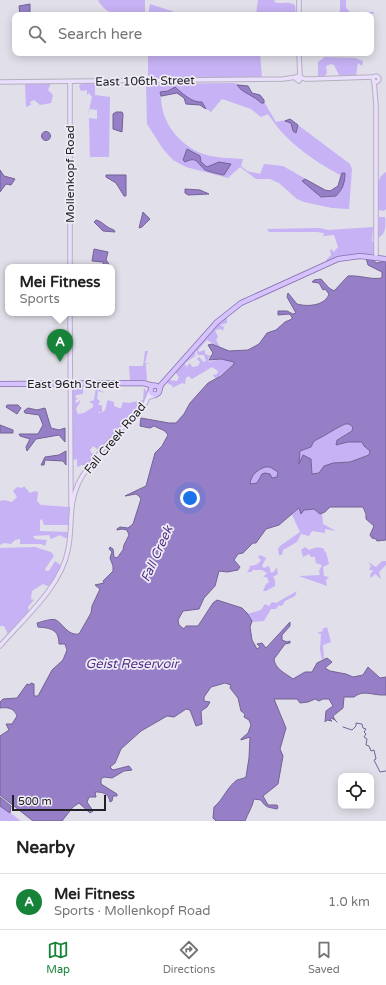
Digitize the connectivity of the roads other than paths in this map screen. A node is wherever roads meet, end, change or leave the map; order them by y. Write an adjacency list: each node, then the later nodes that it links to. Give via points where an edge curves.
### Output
1 (299, 0): 2 (street)
2 (299, 12)
3 (299, 56): 4 (street)
4 (299, 78): 6 (street, East 106th Street); 7 (street, East 106th Street, via 374,80)
5 (0, 82): 6 (street, East 106th Street)
6 (70, 82): 9 (street, Mollenkopf Road)
7 (376, 257): 8 (main road); 14 (main road, via 338,259 239,304 217,322)
8 (386, 259)
9 (70, 264)
10 (70, 316): 12 (street)
11 (0, 384): 12 (main road, East 96th Street)
12 (69, 384): 13 (main road, East 96th Street); 18 (street)
13 (146, 384): 14 (main road, East 96th Street); 15 (main road)
14 (157, 386): 15 (main road); 16 (main road)
15 (150, 391): 16 (main road); 17 (street, Fall Creek Road)
16 (157, 393): 17 (street, Fall Creek Road)
17 (149, 397): 18 (street, Fall Creek Road, via 86,472 78,485)
18 (71, 508): 19 (street, Fall Creek Road, via 68,551 62,572)
19 (0, 646)

